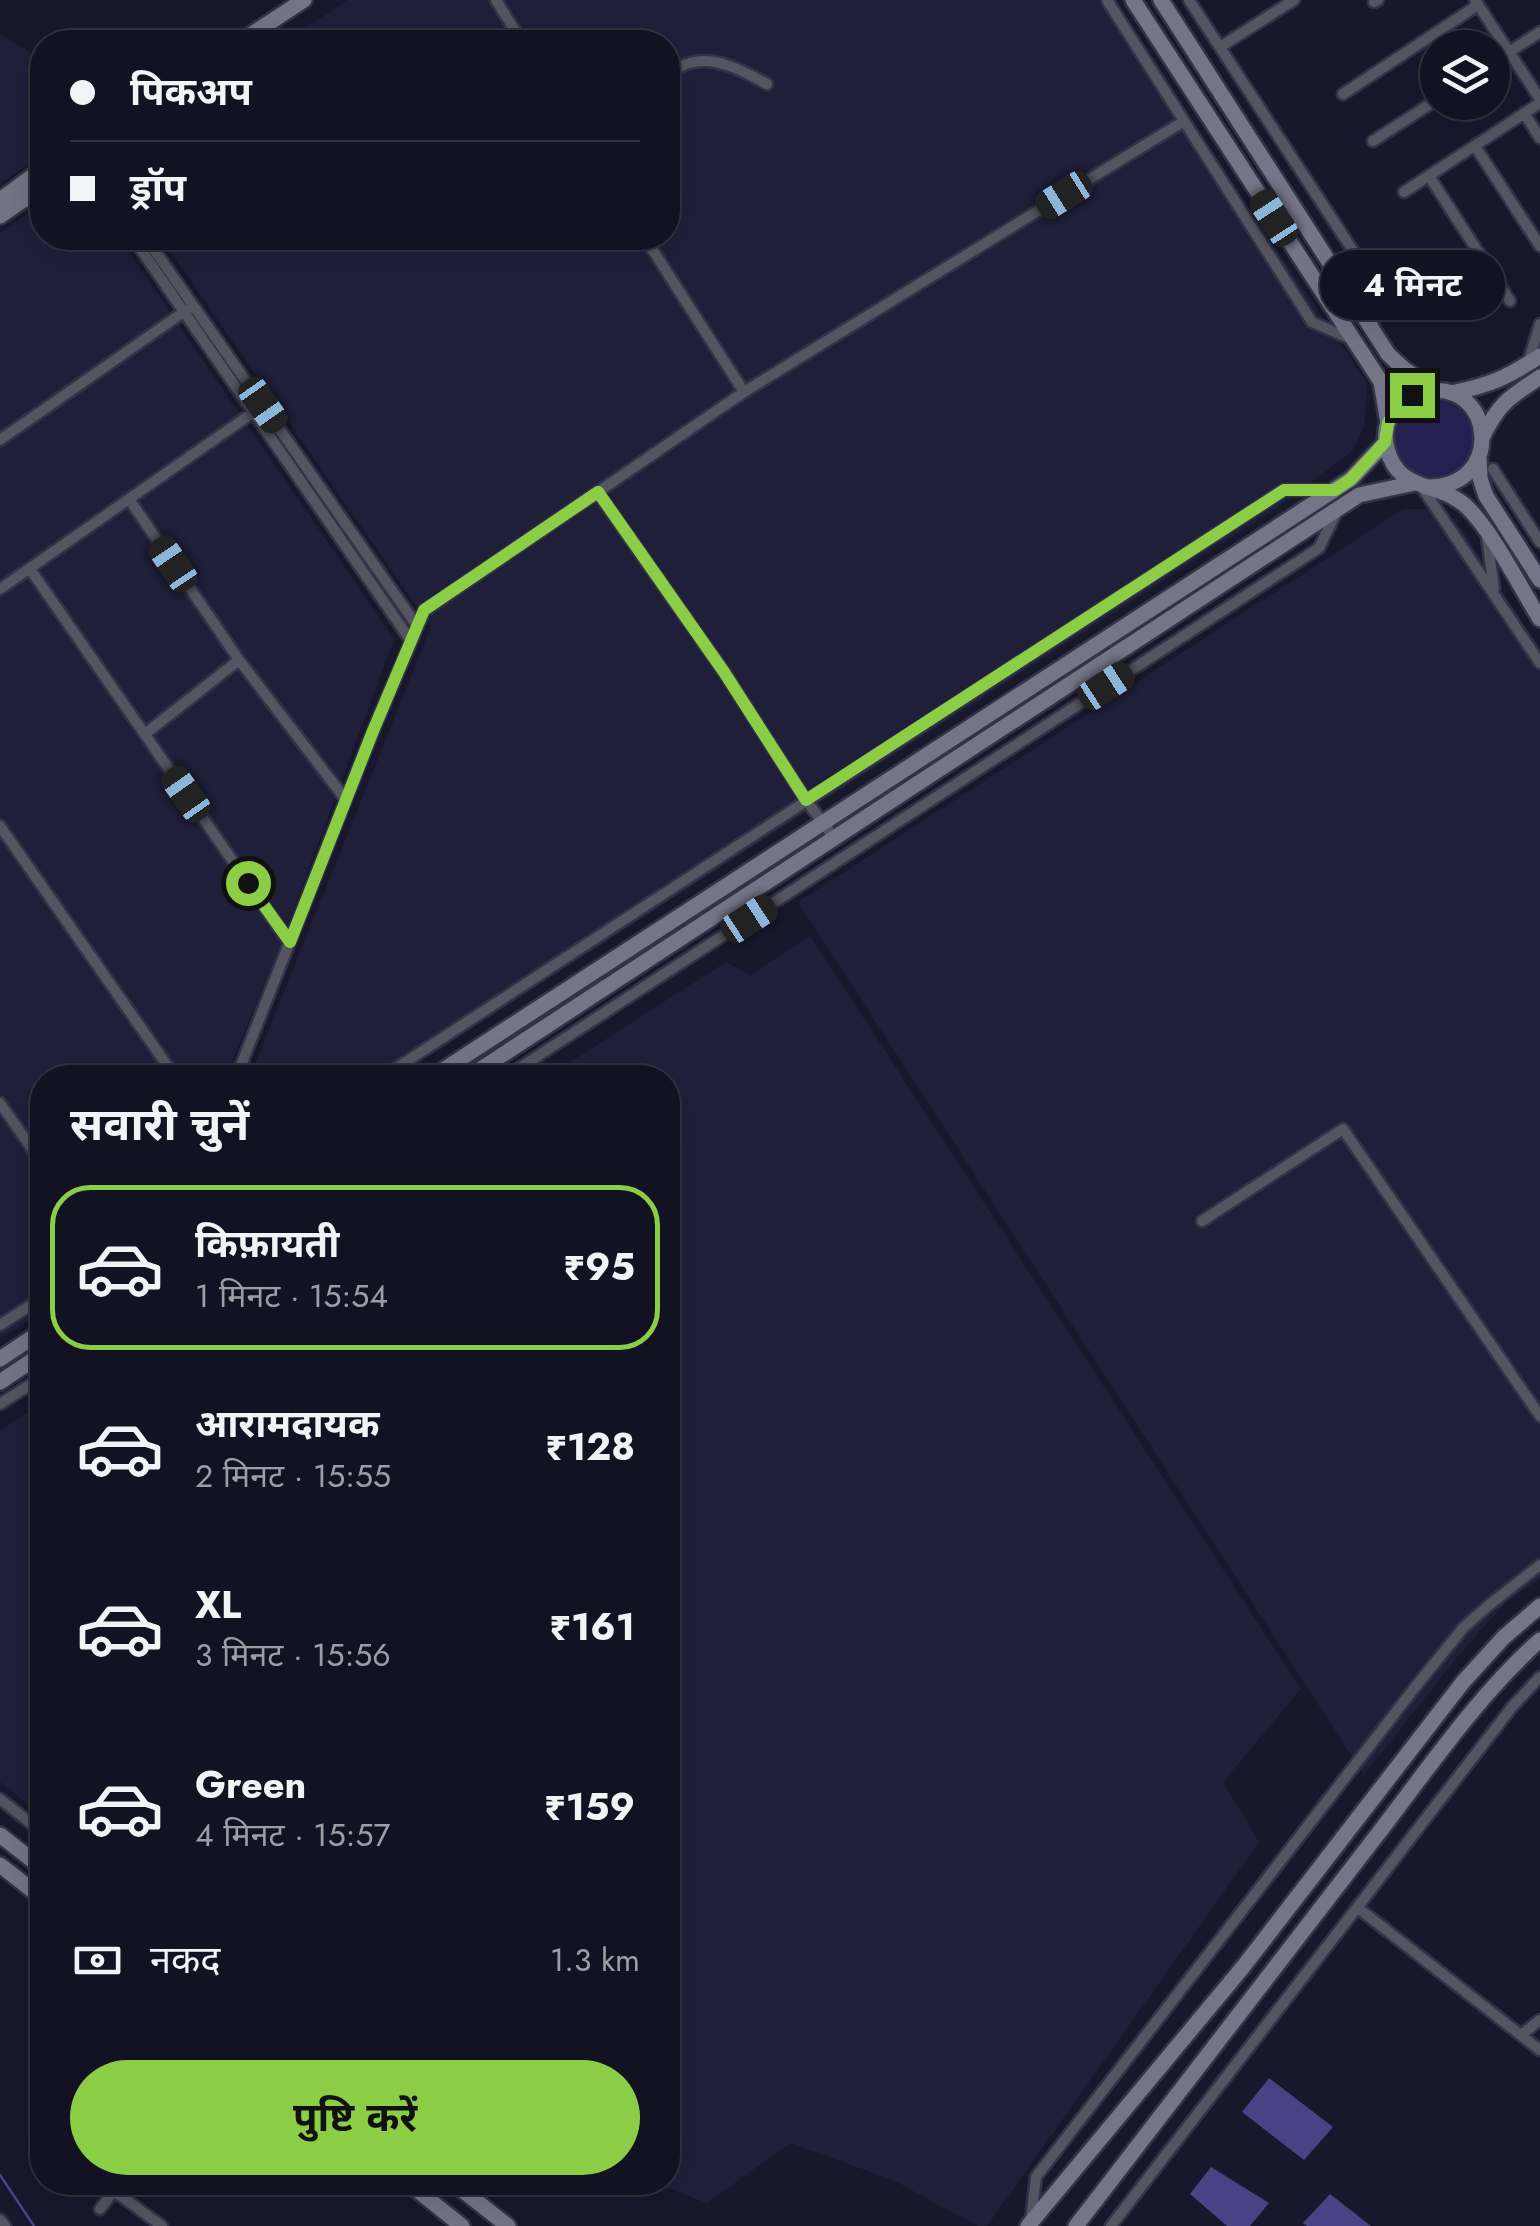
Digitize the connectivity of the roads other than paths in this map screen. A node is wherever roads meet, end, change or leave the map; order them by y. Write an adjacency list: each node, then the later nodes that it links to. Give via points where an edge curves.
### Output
1 (304, 0): 9 (street)
2 (496, 0): 10 (street)
3 (1107, 0): 21 (street)
4 (1133, 0): 39 (street)
5 (1161, 0): 38 (street)
6 (1190, 0): 13 (street)
7 (1294, 0): 13 (street)
8 (1476, 2): 11 (street); 17 (street)
9 (258, 30)
10 (515, 30)
11 (1495, 30)
12 (1540, 32): 14 (street)
13 (1220, 47): 38 (street, via 1378,289)
14 (1510, 52): 18 (street)
15 (680, 67): 16 (street, via 709,60)
16 (767, 84)
17 (1343, 94)
18 (1540, 101): 20 (street)
19 (1420, 111): 23 (street)
20 (1524, 114): 22 (street); 24 (street)
21 (1184, 121): 39 (street, via 1312,322); 43 (street)
22 (1540, 138)
23 (1373, 141)
24 (1474, 146): 25 (street); 31 (street)
25 (1429, 176): 27 (street); 35 (street)
26 (30, 179): 29 (street)
27 (1404, 192)
28 (30, 195): 30 (street)
29 (0, 200)
30 (0, 216)
31 (1540, 246)
32 (142, 250): 36 (street)
33 (153, 250): 36 (street)
34 (653, 250): 43 (street)
35 (1510, 301)
36 (188, 308): 44 (street); 47 (street)
37 (1540, 324): 40 (street)
38 (1372, 329): 42 (street, via 1404,369)
39 (1354, 341): 45 (street, via 1380,382)
40 (1534, 360): 42 (street, via 1504,379)
41 (1540, 378): 46 (street, via 1494,412)
42 (1444, 391): 45 (street, via 1412,395); 46 (street, via 1475,412)
43 (744, 392): 53 (street)
44 (258, 408): 54 (street); 64 (street); 65 (street)
45 (1388, 423): 48 (street)
46 (1483, 436): 49 (street)
47 (0, 440)
48 (1385, 442): 51 (street, via 1404,477); 52 (street)
49 (1480, 457): 51 (street, via 1454,483); 57 (street, via 1486,496)
50 (1493, 469): 58 (street)
51 (1421, 485): 55 (street, via 1359,495); 56 (street, via 1454,495); 62 (street)
52 (1335, 490): 70 (street, via 1284,490); 71 (street)
53 (598, 492): 64 (street, via 424,610); 70 (street)
54 (129, 499): 59 (street); 66 (street)
55 (1338, 508): 73 (street); 80 (street, via 1319,548)
56 (1487, 534): 62 (street); 63 (street)
57 (1513, 539): 58 (street); 60 (street)
58 (1540, 544)
59 (30, 568): 61 (street); 68 (street)
60 (1540, 580)
61 (0, 590)
62 (1494, 595): 67 (street)
63 (1540, 620)
64 (417, 626): 65 (street)
65 (411, 641): 69 (street)
66 (240, 660): 68 (street); 69 (street)
67 (1540, 663)
68 (145, 734): 74 (street)
69 (346, 800): 74 (street)
70 (806, 800): 71 (street); 77 (street)
71 (823, 822): 73 (street); 78 (street)
72 (0, 826): 75 (street)
73 (834, 838): 79 (street)
74 (290, 942): 76 (street)
75 (167, 1065)
76 (241, 1065)
77 (401, 1065)
78 (451, 1065)
79 (487, 1065)
80 (524, 1065)
81 (0, 1103): 82 (street)
82 (30, 1146)
83 (1202, 1221): 92 (street, via 1343,1128)
84 (30, 1306): 85 (street)
85 (0, 1325)
86 (30, 1339): 87 (street)
87 (0, 1359)
88 (30, 1362): 89 (street)
89 (0, 1382)
90 (30, 1385): 91 (street)
91 (0, 1404)
92 (1540, 1416)
93 (1540, 1565): 113 (street, via 1464,1627 1416,1686 1036,2177)
94 (1540, 1606): 113 (street, via 1462,1682 1243,1967)
95 (1540, 1640): 118 (street, via 1475,1710)
96 (1540, 1677): 103 (street)
97 (0, 1799): 98 (street)
98 (30, 1823)
99 (0, 1835): 100 (street)
100 (30, 1859)
101 (0, 1865): 102 (street)
102 (30, 1889)
103 (1358, 1908): 105 (street); 119 (street)
104 (1540, 2020): 105 (street)
105 (1520, 2034): 106 (street)
106 (1540, 2050)
107 (111, 2195): 111 (street)
108 (126, 2195): 115 (street)
109 (424, 2195): 116 (street)
110 (469, 2195): 117 (street)
111 (100, 2209)
112 (0, 2220): 114 (street)
113 (1029, 2223)
114 (5, 2226)
115 (162, 2226)
116 (462, 2226)
117 (508, 2226)
118 (1076, 2226)
119 (1111, 2226)

